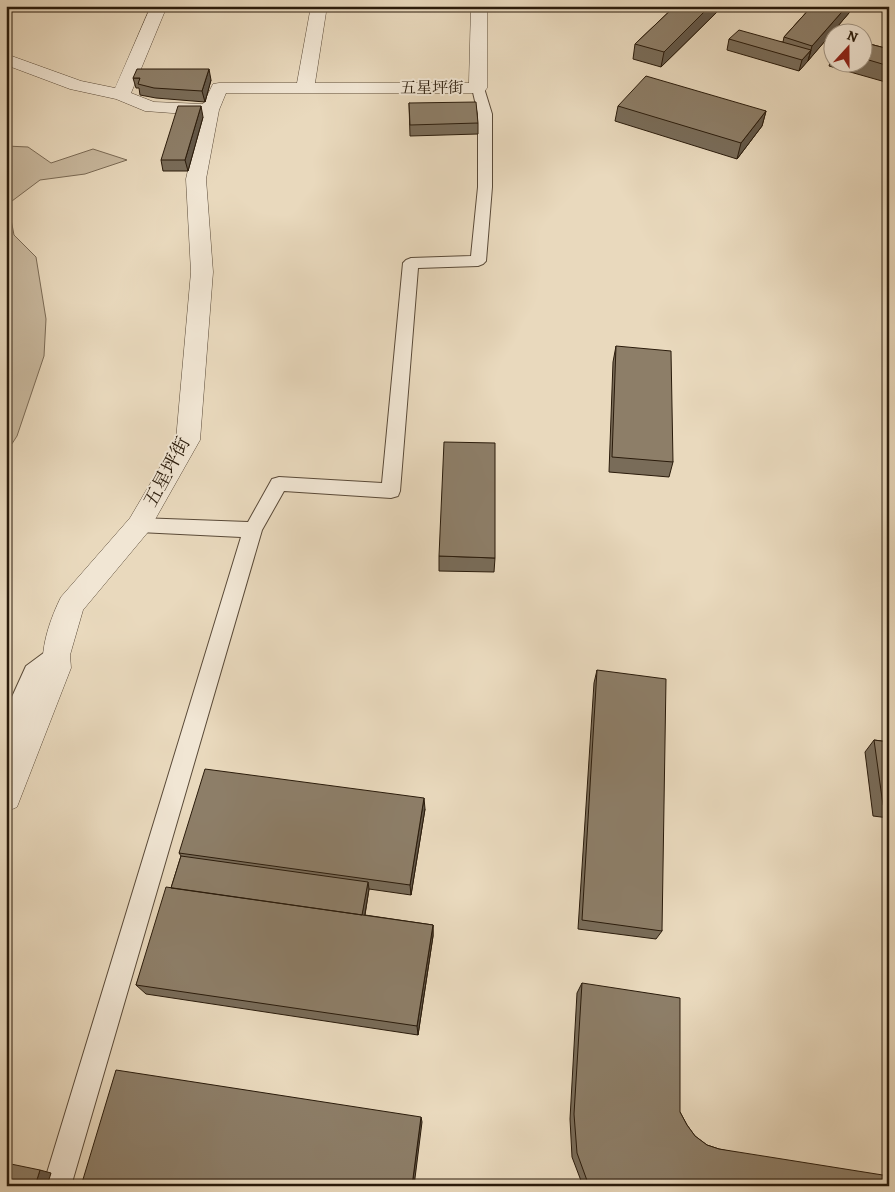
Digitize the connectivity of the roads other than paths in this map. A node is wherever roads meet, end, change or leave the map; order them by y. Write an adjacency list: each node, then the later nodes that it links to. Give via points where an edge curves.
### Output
1 (159, 6): 7 (street)
2 (319, 6): 6 (street)
3 (479, 6): 5 (street, 五星坪街)
4 (6, 59): 7 (street, via 76,85)
5 (478, 88): 6 (street, 五星坪街); 10 (lane, via 485,114 485,187 478,261 411,263 391,491 279,484)
6 (305, 89): 8 (street, 五星坪街, via 219,88)
7 (121, 95): 8 (street, via 151,107)
8 (210, 110): 9 (street, 五星坪街, via 196,179 202,272 188,440)
9 (139, 525): 10 (lane); 11 (street, 五星坪街, via 71,605)
10 (253, 530): 14 (lane)
11 (56, 655): 12 (lane, via 33,672); 13 (street, 五星坪街, via 57,668)
12 (6, 737)
13 (6, 797)
14 (57, 1186)

